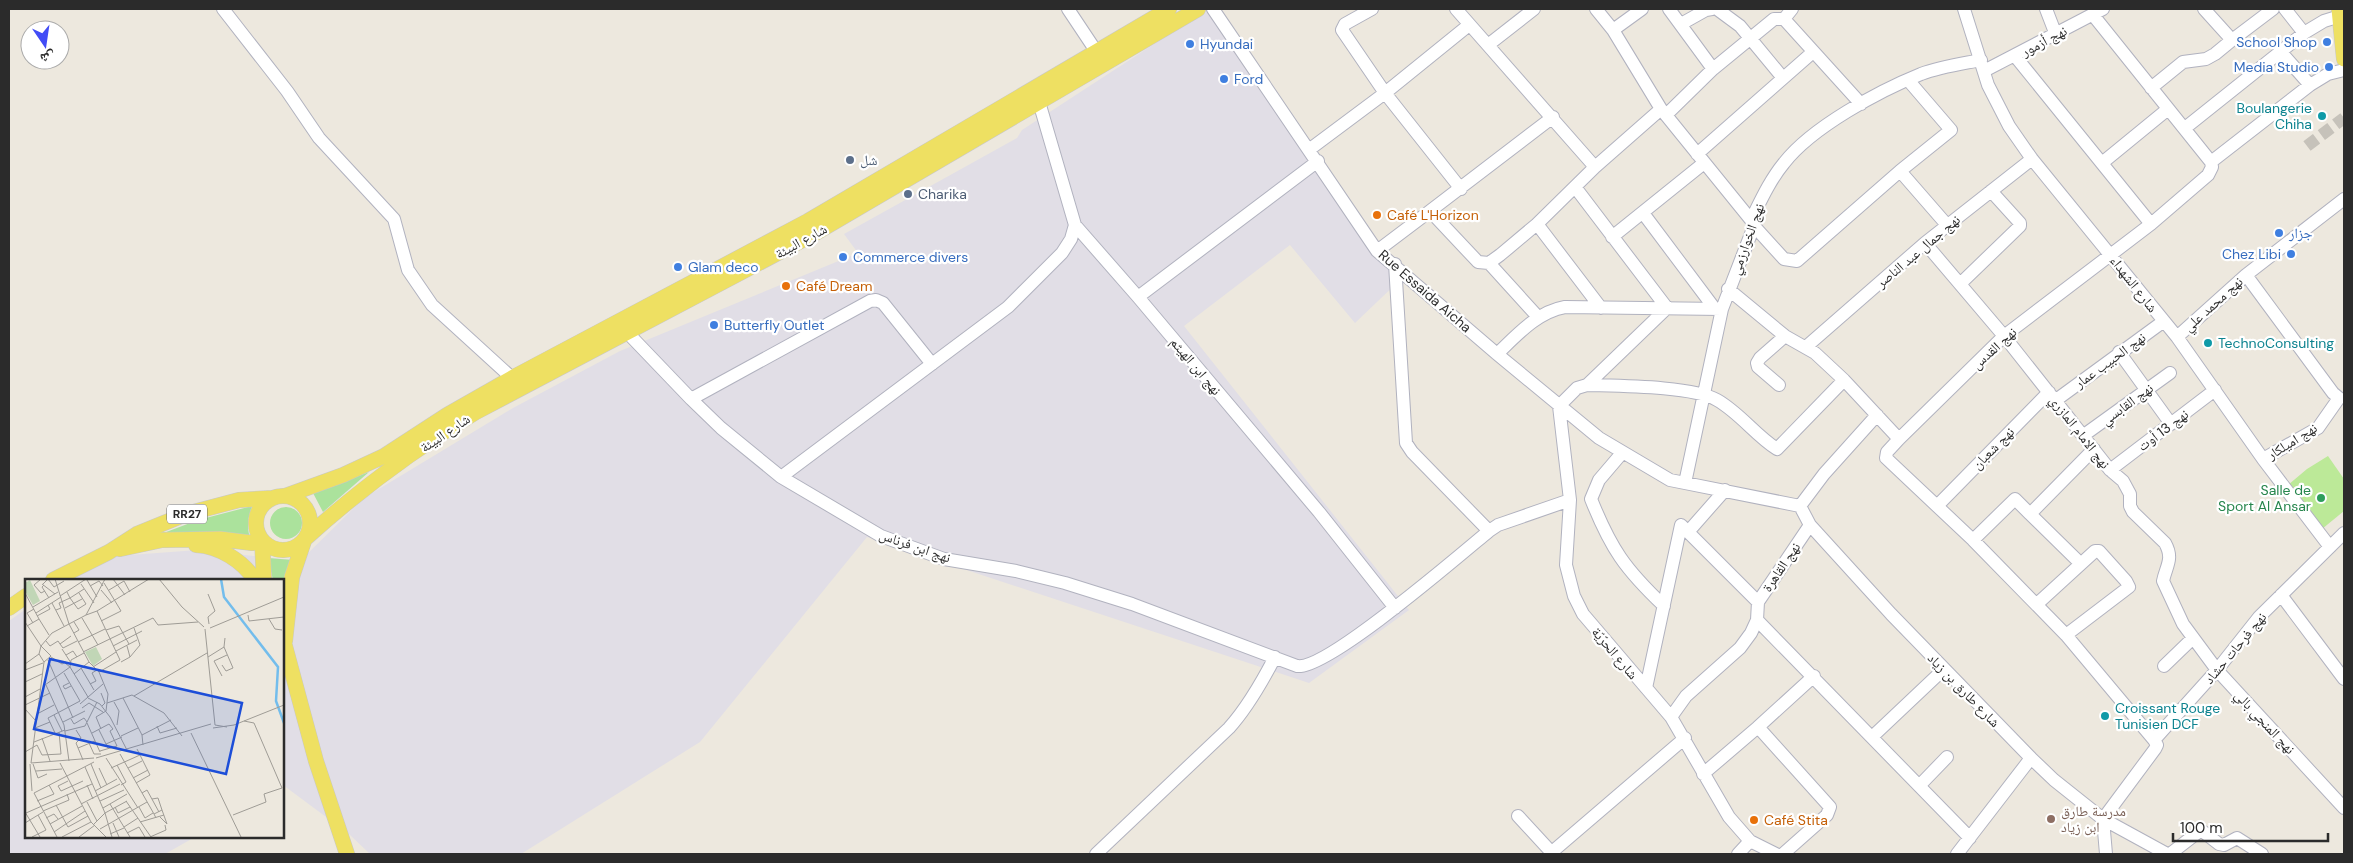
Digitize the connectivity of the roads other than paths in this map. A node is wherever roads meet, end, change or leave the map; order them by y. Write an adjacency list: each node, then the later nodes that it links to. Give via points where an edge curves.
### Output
1 (223, 9): 94 (street, via 320,138 394,219 408,270 432,305)
2 (1068, 9): 30 (street)
3 (1169, 9): 30 (main road, شارع البيئة / RR27)
4 (1198, 9): 44 (main road, شارع البيئة / RR27)
5 (1213, 9): 50 (street, Rue Essaida Aicha)
6 (1372, 9): 43 (street, via 1344,24 1342,30)
7 (1456, 9): 23 (street)
8 (1534, 9): 29 (street)
9 (1596, 9): 24 (street)
10 (1642, 9): 24 (street)
11 (1669, 9): 22 (street)
12 (1712, 9): 22 (street)
13 (1718, 9): 27 (street, via 1740,26)
14 (1964, 9): 36 (street, شارع الشهداء)
15 (2046, 9): 26 (street)
16 (2204, 9): 28 (street)
17 (2273, 9): 28 (street)
18 (2285, 9): 25 (street)
19 (2098, 12): 26 (street, نهج أزمور); 42 (street)
20 (2340, 13): 25 (street); 32 (main road)
21 (1788, 14): 27 (street, via 1774,19); 33 (street)
22 (1681, 24): 37 (street)
23 (1469, 25): 29 (street); 43 (street)
24 (1613, 30): 47 (street)
25 (2304, 33): 31 (street)
26 (2056, 35): 34 (street, نهج أزمور)
27 (1750, 39): 37 (street); 39 (street)
28 (2232, 40): 42 (street, via 2206,59 2183,62)
29 (1488, 44): 48 (street)
30 (1096, 51): 84 (main road, شارع البيئة / RR27, via 808,221)
31 (2280, 51): 41 (street); 49 (street)
32 (2344, 51): 35 (main road)
33 (1813, 52): 39 (street); 45 (street)
34 (2015, 56): 36 (street, نهج أزمور); 55 (street)
35 (2344, 59)
36 (1982, 66): 40 (street, نهج الخوارزمي, via 1946,67); 52 (street, شارع الشهداء, via 2009,126)
37 (1713, 69): 47 (street)
38 (2344, 70): 41 (street, via 2328,74)
39 (1783, 78): 51 (street)
40 (1908, 80): 45 (street, نهج الخوارزمي); 57 (street, via 1951,130)
41 (2310, 85): 54 (street)
42 (2151, 88): 46 (street)
43 (1385, 93): 50 (street); 59 (street)
44 (1039, 102): 67 (street, نهج ابن الهيثم); 85 (main road, شارع البيئة / RR27, via 812,236)
45 (1862, 104): 64 (street, نهج الخوارزمي, via 1820,130 1785,161 1772,180)
46 (2168, 109): 49 (street); 55 (street)
47 (1663, 112): 51 (street); 56 (street)
48 (1553, 117): 56 (street); 59 (street)
49 (2185, 128): 54 (street)
50 (1310, 150): 53 (street, Rue Essaida Aicha)
51 (1700, 158): 63 (street); 64 (street)
52 (2032, 159): 60 (street, نهج جمال عبد الناصر); 72 (street, شارع الشهداء)
53 (1318, 161): 71 (street, Rue Essaida Aicha); 78 (street)
54 (2211, 162): 66 (street, نهج القدس, via 2208,175)
55 (2102, 163): 66 (street)
56 (1596, 167): 58 (street)
57 (1900, 172): 64 (street, via 1797,261 1784,259); 68 (street)
58 (1575, 188): 65 (street); 69 (street)
59 (1461, 189): 62 (street)
60 (1991, 191): 68 (street, نهج جمال عبد الناصر); 76 (street, via 2020,226)
61 (2344, 198): 75 (street, نهج محمد علي)
62 (1430, 211): 71 (street); 73 (street, via 1478,262)
63 (1643, 213): 69 (street); 81 (street)
64 (1753, 223): 77 (street, نهج الخوارزمي)
65 (1537, 224): 73 (street); 79 (street)
66 (2150, 224): 72 (street, نهج القدس)
67 (1075, 225): 78 (street, نهج ابن الهيثم); 92 (street, via 1062,253 1014,300)
68 (1947, 225): 70 (street, نهج جمال عبد الناصر)
69 (1612, 236): 80 (street)
70 (1925, 243): 76 (street, نهج الامام المازري); 89 (street, نهج جمال عبد الناصر)
71 (1377, 251): 74 (street, Rue Essaida Aicha)
72 (2110, 254): 83 (street, شارع الشهداء); 87 (street, نهج القدس)
73 (1489, 263): 82 (street)
74 (1395, 264): 91 (street, Rue Essaida Aicha); 123 (street, via 1406,443)
75 (2246, 275): 88 (street, نهج محمد علي); 102 (street, via 2333,394)
76 (1960, 284): 87 (street, نهج الامام المازري)
77 (1728, 289): 81 (street, نهج الخوارزمي); 86 (street)
78 (1138, 297): 142 (street, نهج ابن الهيثم, via 1319,512)
79 (1602, 308): 80 (street); 82 (street, via 1565,307)
80 (1667, 308): 81 (street); 97 (street)
81 (1718, 309): 100 (street, نهج الخوارزمي)
82 (1538, 317): 91 (street)
83 (2164, 321): 88 (street, شارع الشهداء); 90 (street, نهج الحبيب عمار)
84 (616, 322): 85 (street, نهج ابن فرناس); 94 (main road, شارع البيئة / RR27)
85 (629, 333): 103 (street, نهج ابن فرناس); 125 (main road, شارع البيئة / RR27, via 516,389 447,429 375,481)
86 (1785, 336): 89 (street); 96 (street, via 1757,363)
87 (2004, 336): 101 (street, نهج الامام المازري); 108 (street, نهج القدس)
88 (2177, 337): 99 (street, شارع الشهداء)
89 (1807, 346): 95 (street)
90 (2119, 352): 98 (street); 101 (street, نهج الحبيب عمار)
91 (1496, 354): 104 (street, Rue Essaida Aicha)
92 (932, 364): 103 (street, via 883,303 876,300); 113 (street)
93 (2170, 373): 98 (street, نهج القابسي)
94 (512, 378): 116 (main road, شارع البيئة / RR27, via 384,456 344,475)
95 (1844, 380): 100 (street, via 1777,449 1718,400); 105 (street)
96 (1779, 384)
97 (1588, 385): 100 (street); 104 (street, via 1577,388)
98 (2146, 390): 106 (street); 107 (street, نهج القابسي)
99 (2215, 390): 106 (street, نهج 13 أوت); 111 (street, شارع الشهداء)
100 (1703, 394): 114 (street, نهج الخوارزمي)
101 (2052, 396): 107 (street, نهج الامام المازري); 118 (street, نهج شعبان)
102 (2342, 398): 111 (street, نهج اميلكار, via 2318,428)
103 (691, 400): 113 (street, نهج ابن فرناس)
104 (1558, 406): 110 (street, Rue Essaida Aicha); 117 (street, شارع الحرّيّة)
105 (1877, 415): 108 (street); 119 (street)
106 (2172, 424): 112 (street, نهج 13 أوت)
107 (2084, 435): 109 (street, نهج الامام المازري)
108 (1899, 439): 118 (street, نهج القدس, via 1887,452 1886,458)
109 (2094, 449): 112 (street, نهج الامام المازري); 120 (street)
110 (1622, 453): 114 (street, Rue Essaida Aicha, via 1670,480); 140 (street, via 1599,480 1591,499 1620,560)
111 (2262, 460): 129 (street, شارع الشهداء)
112 (2110, 470): 135 (street, نهج الامام المازري, via 2123,481 2130,494 2133,512 2167,547 2170,562)
113 (782, 477): 147 (street, نهج ابن فرناس, via 863,527 916,550 944,559 1064,583 1132,604)
114 (1685, 483): 115 (street, Rue Essaida Aicha)
115 (1725, 490): 119 (street, Rue Essaida Aicha); 122 (street)
116 (279, 497): 125 (main road, via 302,504 308,511 310,520); 126 (main road, via 262,507 256,520); 130 (main road, RR27, via 239,500 186,514 137,534)
117 (1570, 500): 123 (street); 153 (street, شارع الحرّيّة, via 1566,565 1574,596 1583,614)
118 (1938, 505): 127 (street)
119 (1800, 506): 121 (street)
120 (2030, 514): 127 (street, via 2015,499); 131 (street)
121 (1810, 525): 138 (street, نهج القاهرة); 149 (street, شارع طارق بن زياد)
122 (1684, 529): 138 (street); 140 (street)
123 (1489, 531): 142 (street)
124 (2344, 533): 129 (street, نهج فرحات حشاد)
125 (305, 539): 126 (main road, RR27, via 289,550 272,548); 145 (main road, via 291,585)
126 (262, 540): 128 (main road, RR27, via 183,539); 134 (main road)
127 (1974, 540): 139 (street)
128 (145, 544): 130 (main road, RR27); 133 (main road, via 202,546 217,550 238,562)
129 (2330, 547): 136 (street, نهج فرحات حشاد)
130 (109, 552): 132 (main road, RR27)
131 (2080, 563): 139 (street); 144 (street, via 2098,550 2129,586)
132 (55, 579)
133 (254, 579)
134 (264, 579)
135 (2163, 579): 146 (street, نهج المنجي بالي)
136 (2281, 595): 150 (street, نهج فرحات حشاد); 152 (street)
137 (25, 597): 141 (main road)
138 (1758, 602): 143 (street, نهج القاهرة)
139 (2037, 604): 144 (street)
140 (1664, 606): 153 (street)
141 (9, 608)
142 (1395, 608): 147 (street, نهج ابن فرناس, via 1326,656 1303,667)
143 (1757, 620): 151 (street); 154 (street, نهج القاهرة, via 1740,648 1686,696)
144 (2066, 635): 158 (street)
145 (284, 638): 169 (main road, via 316,761)
146 (2193, 638): 148 (street); 150 (street, نهج المنجي بالي)
147 (1274, 657): 170 (street, via 1263,680 1235,721)
148 (2164, 666)
149 (1944, 669): 156 (street); 160 (street, شارع طارق بن زياد)
150 (2217, 670): 158 (street, نهج فرحات حشاد); 163 (street, نهج المنجي بالي)
151 (1814, 676): 155 (street); 156 (street)
152 (2344, 679)
153 (1646, 688): 154 (street, شارع الحرّيّة)
154 (1671, 717): 157 (street, شارع الحرّيّة)
155 (1758, 727): 161 (street); 173 (street, via 1830,807 1827,815)
156 (1872, 737): 162 (street)
157 (1685, 738): 161 (street, شارع الحرّيّة); 168 (street)
158 (2154, 740): 165 (street, نهج فرحات حشاد, via 2155,749)
159 (1947, 758): 162 (street)
160 (2031, 758): 165 (street, شارع طارق بن زياد); 166 (street)
161 (1703, 774): 167 (street, شارع الحرّيّة, via 1729,817)
162 (1918, 786): 166 (street)
163 (2344, 808)
164 (1518, 816): 168 (street)
165 (2104, 819): 175 (street); 176 (street, شارع طارق بن زياد)
166 (1970, 838): 174 (street)
167 (1750, 842): 171 (street); 172 (street, شارع الحرّيّة)
168 (1553, 853)
169 (347, 854)
170 (1096, 854)
171 (1738, 854)
172 (1776, 854)
173 (1783, 854)
174 (1957, 854)
175 (2106, 854)
176 (2168, 854): 177 (street, via 2201,830 2218,844 2238,838)
177 (2262, 854)

